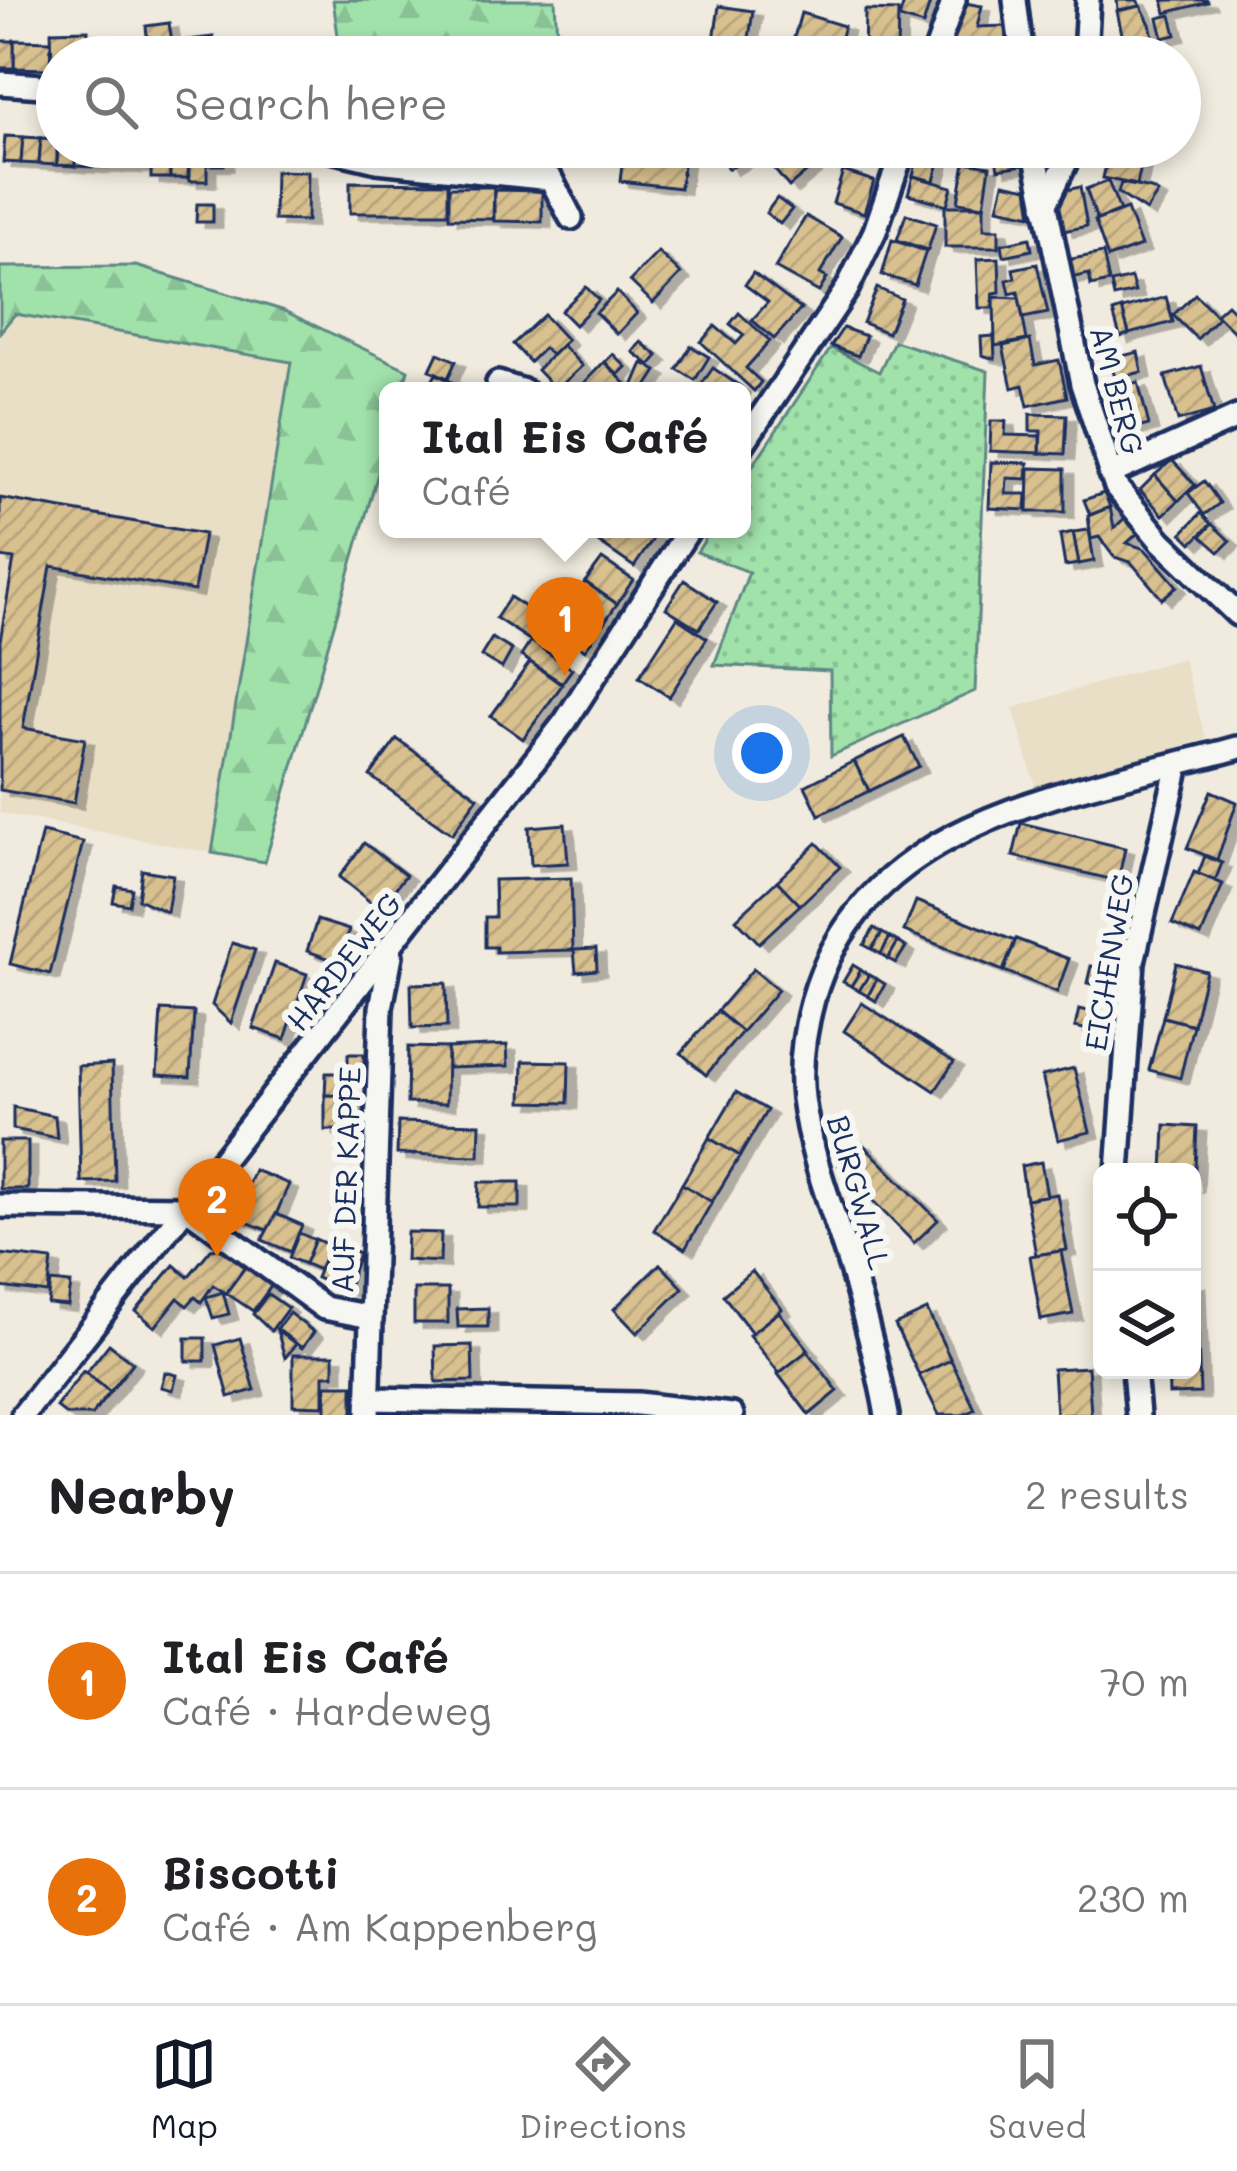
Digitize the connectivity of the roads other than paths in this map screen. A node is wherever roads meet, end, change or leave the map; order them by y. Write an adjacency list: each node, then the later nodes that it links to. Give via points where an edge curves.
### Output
1 (954, 0): 4 (street)
2 (1016, 0): 5 (street)
3 (1088, 0): 6 (street)
4 (941, 36)
5 (1020, 36)
6 (1086, 36)
7 (0, 83): 8 (street)
8 (36, 86)
9 (444, 168): 14 (street, via 550,179)
10 (897, 168): 16 (street, via 848,289)
11 (1038, 168): 13 (street, AM BERG)
12 (1063, 168): 13 (street)
13 (1045, 206): 17 (street, AM BERG)
14 (572, 218)
15 (1237, 417): 17 (street)
16 (751, 432)
17 (1110, 474): 19 (street, AM BERG, via 1161,542)
18 (682, 538): 22 (street, HARDEWEG, via 565,722)
19 (1237, 614)
20 (1237, 748): 21 (street, BURGWALL)
21 (1178, 764): 23 (street, EICHENWEG, via 1133,962); 31 (street, BURGWALL, via 1003,813 926,849 848,923 818,981 802,1043 803,1099)
22 (392, 949): 25 (street, HARDEWEG); 26 (street, AUF DER KAPPE, via 381,1008)
23 (1119, 1163)
24 (0, 1206): 25 (street)
25 (187, 1208): 26 (street, via 324,1308); 29 (street, HARDEWEG)
26 (370, 1317): 28 (street, AUF DER KAPPE)
27 (1135, 1379): 32 (street)
28 (368, 1407): 30 (street, via 638,1404)
29 (23, 1415)
30 (732, 1415)
31 (887, 1415)
32 (1138, 1415)

